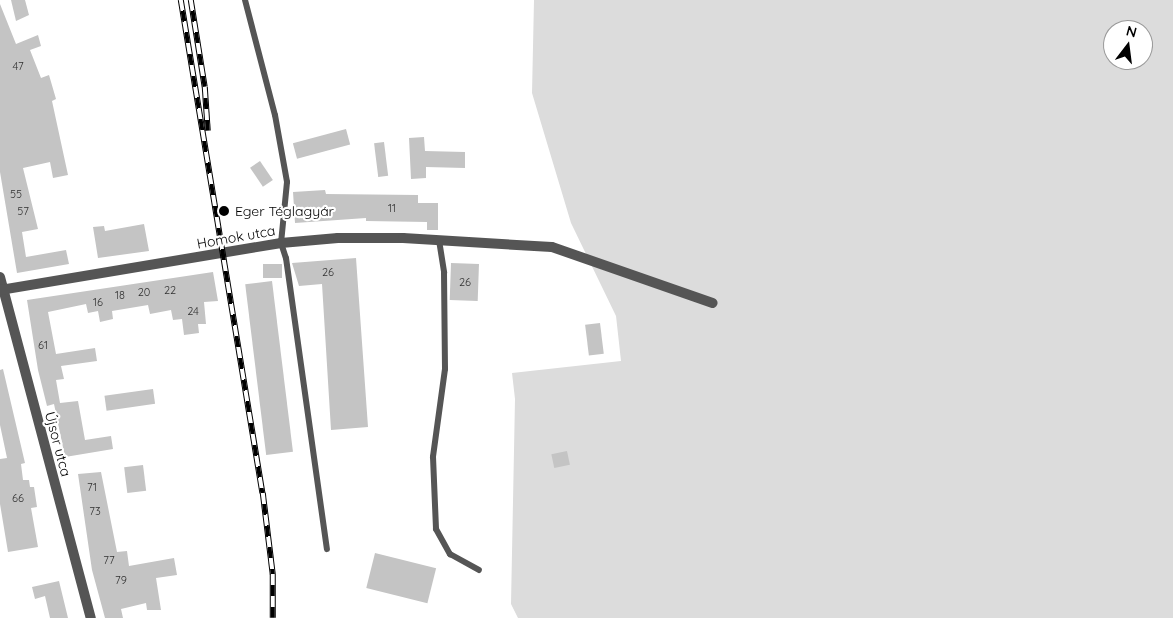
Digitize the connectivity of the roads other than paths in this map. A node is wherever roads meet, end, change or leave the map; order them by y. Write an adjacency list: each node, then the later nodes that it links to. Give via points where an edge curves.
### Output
1 (245, 0): 3 (lane, via 275,115 287,182)
2 (439, 240): 3 (street, Homok utca, via 338,238); 6 (street, Homok utca, via 539,245); 8 (lane, via 444,273 445,369 433,457 436,529 450,554)
3 (281, 243): 5 (street, Homok utca); 7 (lane, via 286,258)
4 (0, 277): 5 (street, Újsor utca)
5 (1, 290): 9 (street, Újsor utca)
6 (713, 303)
7 (327, 549)
8 (479, 570)
9 (91, 618)

